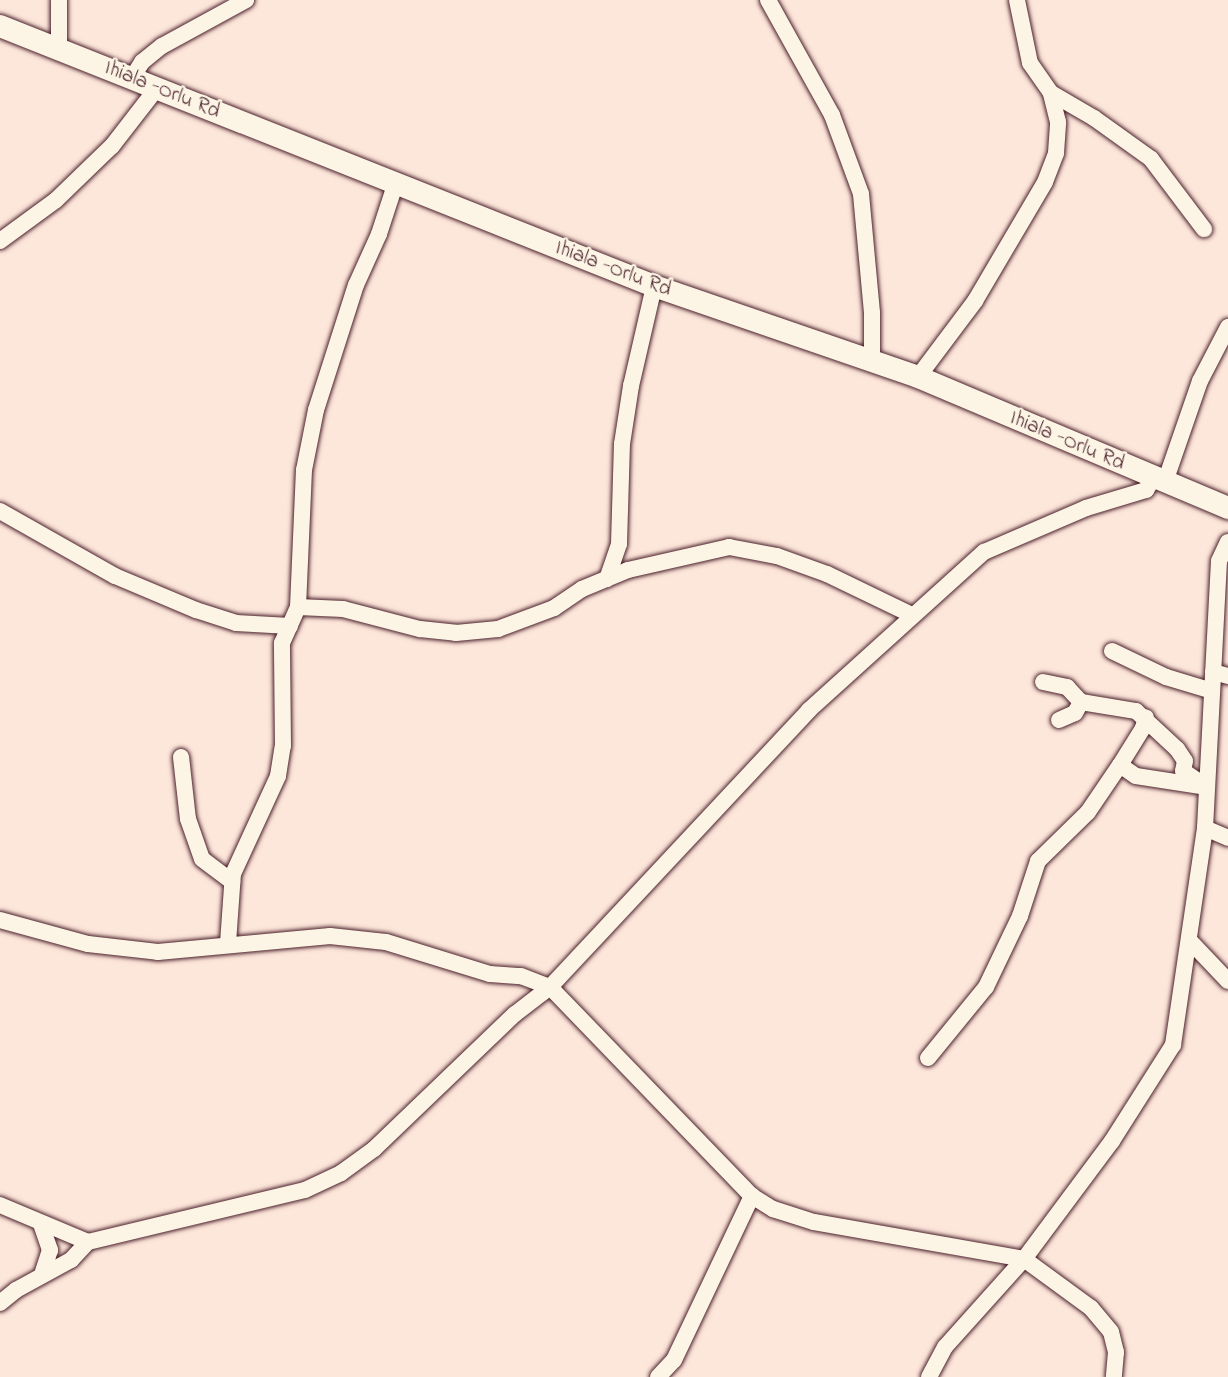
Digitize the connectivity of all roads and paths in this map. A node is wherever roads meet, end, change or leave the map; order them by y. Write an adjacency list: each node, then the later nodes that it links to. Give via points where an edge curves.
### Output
1 (59, 0): 6 (street)
2 (246, 0): 7 (street, via 162,46 142,62)
3 (768, 0): 15 (street, via 832,115 861,194 872,313)
4 (1017, 0): 9 (street, via 1029,63)
5 (1, 27): 6 (main road, Ihiala -Orlu Rd)
6 (58, 49): 7 (main road, Ihiala -Orlu Rd)
7 (132, 78): 8 (main road, Ihiala -Orlu Rd)
8 (157, 88): 10 (main road, Ihiala -Orlu Rd); 12 (street, via 112,146 56,200)
9 (1051, 93): 11 (street, via 1151,159); 16 (street, via 1058,122 1056,153 1045,182 975,301)
10 (396, 182): 13 (main road, Ihiala -Orlu Rd); 22 (street, via 356,285 316,410 304,470)
11 (1204, 229)
12 (0, 241)
13 (654, 286): 15 (main road, Ihiala -Orlu Rd); 21 (street, via 631,386 622,444 619,544)
14 (1228, 327): 17 (street, via 1200,381)
15 (872, 363): 16 (main road, Ihiala -Orlu Rd)
16 (918, 377): 17 (main road, Ihiala -Orlu Rd)
17 (1159, 480): 18 (main road, Ihiala -Orlu Rd); 23 (street, via 1146,490 1086,508 984,552)
18 (1228, 508)
19 (0, 511): 24 (street, via 115,576 196,610 236,623)
20 (1228, 542): 26 (street, via 1219,561)
21 (607, 579): 22 (street, via 582,589 554,608 498,629 456,633 420,629 343,609); 23 (street, via 628,570 729,547 777,556 827,574)
22 (298, 607): 24 (street)
23 (912, 615): 43 (street, via 753,766)
24 (290, 626): 38 (street, via 282,643 285,721 278,776)
25 (1112, 651): 28 (street, via 1166,677)
26 (1220, 674): 28 (street)
27 (1043, 682): 29 (street, via 1067,687)
28 (1212, 691): 34 (street)
29 (1081, 702): 30 (street, via 1136,711); 31 (street, via 1075,714)
30 (1146, 717): 33 (street); 34 (street, via 1177,749 1185,761 1183,771)
31 (1059, 720)
32 (181, 757): 38 (street, via 188,819 202,860)
33 (1120, 765): 34 (street, via 1136,776); 44 (street, via 1088,812 1038,861 1020,916 986,987)
34 (1207, 787): 35 (street)
35 (1205, 828): 36 (street); 37 (street); 40 (street)
36 (1228, 831)
37 (1228, 838)
38 (232, 882): 41 (street)
39 (0, 920): 41 (street, via 88,944 158,952)
40 (1190, 941): 42 (street); 49 (street, via 1173,1045 1112,1141)
41 (228, 944): 43 (street, via 330,936 386,942 490,974 520,976)
42 (1228, 981)
43 (550, 987): 45 (street); 48 (street, via 515,1014 405,1122 341,1173 305,1190)
44 (928, 1058)
45 (752, 1196): 49 (street, via 773,1209 814,1222); 52 (street, via 679,1350)
46 (0, 1205): 47 (street)
47 (41, 1224): 48 (street); 50 (street, via 50,1250)
48 (88, 1242): 50 (street, via 70,1260)
49 (1024, 1259): 53 (street, via 945,1347); 54 (street, via 1091,1308 1111,1332 1116,1352)
50 (42, 1274): 51 (street)
51 (0, 1303)
52 (658, 1377)
53 (928, 1377)
54 (1114, 1377)

